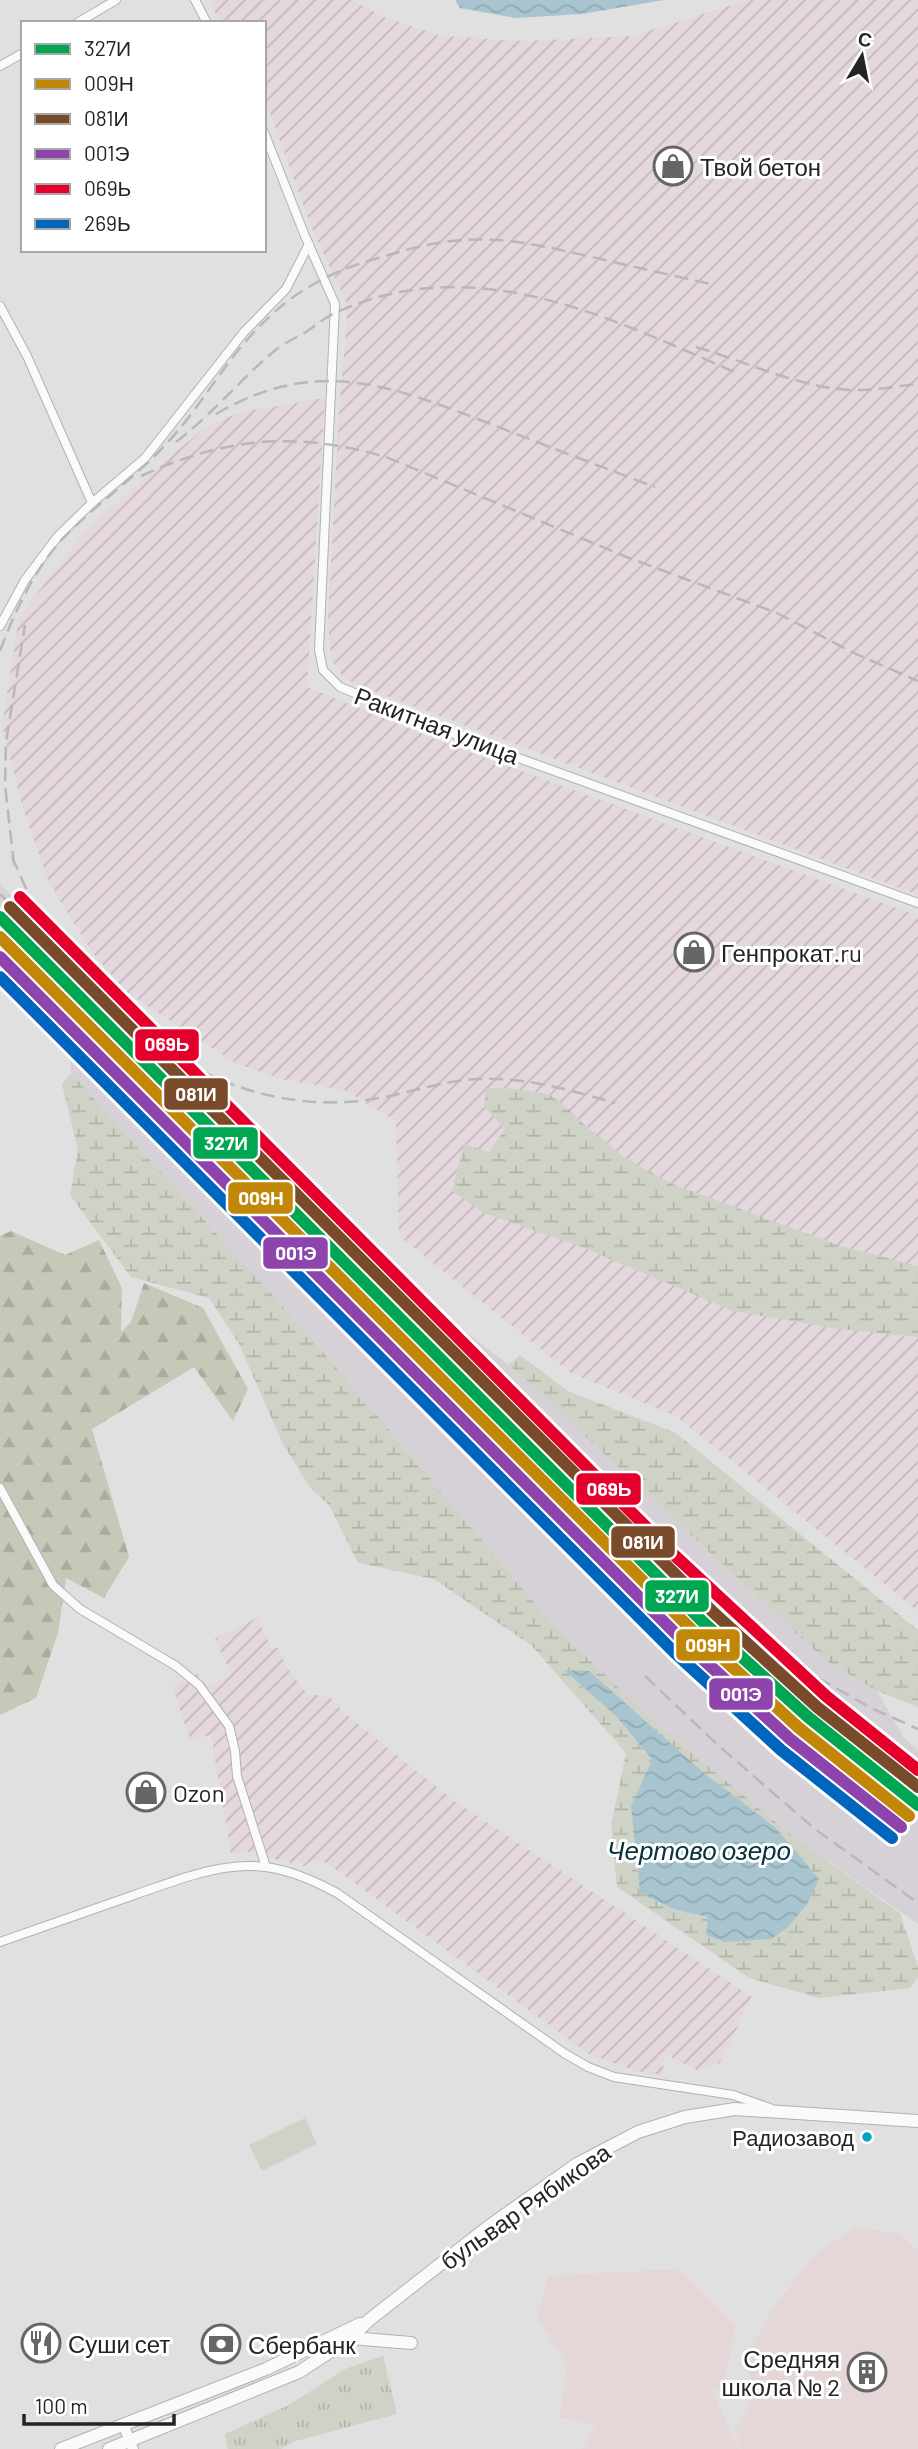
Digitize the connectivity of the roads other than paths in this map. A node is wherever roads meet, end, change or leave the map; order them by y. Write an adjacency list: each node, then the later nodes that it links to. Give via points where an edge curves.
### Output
1 (116, 0): 3 (street)
2 (195, 0): 4 (street)
3 (80, 21)
4 (206, 21)
5 (21, 54): 6 (street)
6 (0, 66)
7 (266, 137): 8 (street, Ракитная улица)
8 (309, 244): 10 (street, via 286,289 244,332 145,458); 12 (street, Ракитная улица, via 335,303 319,650 323,670 340,687 469,740)
9 (0, 306): 10 (street)
10 (92, 503): 11 (street, via 25,580)
11 (0, 626)
12 (918, 903)
13 (0, 1488): 14 (street, via 53,1585 80,1609 199,1685 229,1726 237,1776)
14 (266, 1867): 15 (street, via 222,1868 184,1877); 16 (street, via 308,1878 337,1893 588,2067 614,2077 733,2095)
15 (0, 1942)
16 (776, 2110): 17 (main road, бульвар Рябикова); 18 (main road, бульвар Рябикова, via 709,2112 615,2142 488,2227)
17 (918, 2121)
18 (369, 2320): 19 (main road, бульвар Рябикова); 21 (main road, бульвар Рябикова, via 266,2369)
19 (351, 2338): 20 (main road); 22 (main road, бульвар Рябикова, via 299,2372)
20 (411, 2343)
21 (123, 2424): 22 (street); 23 (main road, бульвар Рябикова)
22 (131, 2445): 24 (main road, бульвар Рябикова)
23 (61, 2449)
24 (109, 2449)

